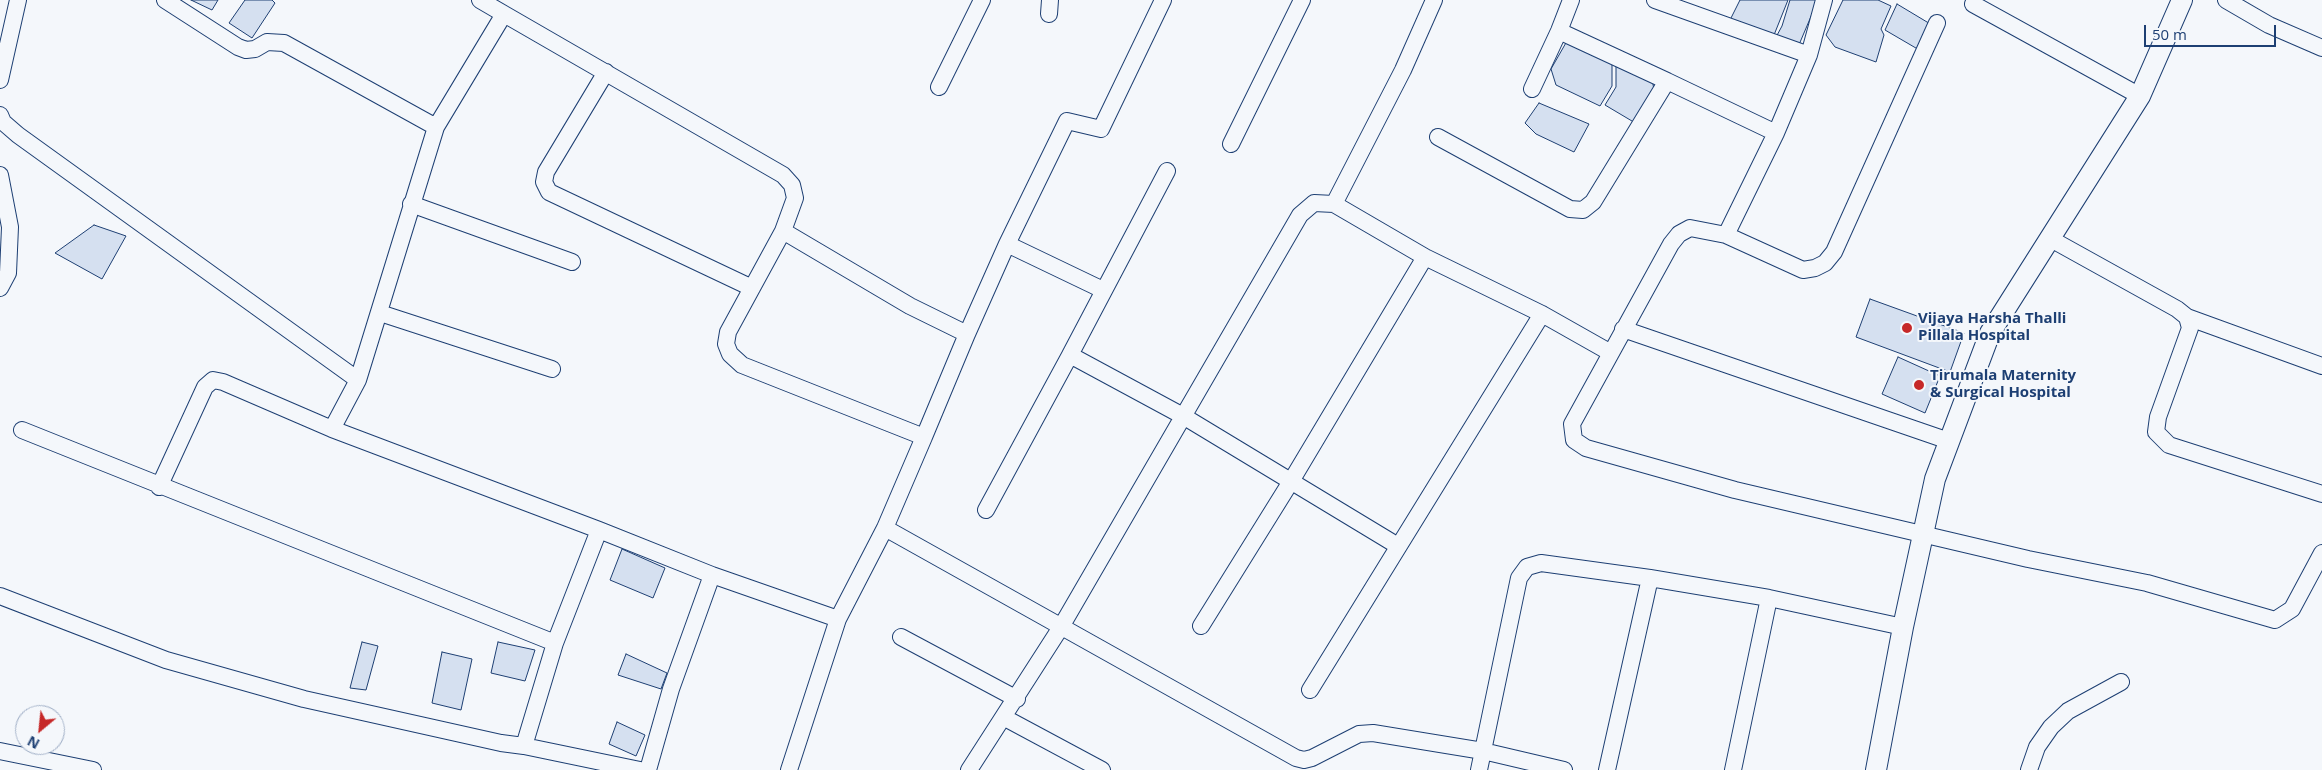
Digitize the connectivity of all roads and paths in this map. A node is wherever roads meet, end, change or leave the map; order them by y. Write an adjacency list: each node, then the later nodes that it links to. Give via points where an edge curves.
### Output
1 (18, 0): 20 (street)
2 (165, 0): 26 (street, via 238,47 246,50 267,42 284,43)
3 (480, 0): 14 (street)
4 (982, 0): 22 (street)
5 (1163, 0): 37 (street, via 1100,130 1067,121)
6 (1302, 0): 29 (street)
7 (1434, 0): 33 (street, via 1403,70)
8 (1571, 0): 16 (street)
9 (1655, 0): 18 (street)
10 (1824, 0): 18 (street)
11 (2182, 0): 24 (street)
12 (2226, 0): 17 (street)
13 (1973, 4): 24 (street)
14 (504, 14): 19 (street); 26 (street)
15 (1937, 23): 35 (street, via 1834,252 1825,263 1803,270)
16 (1559, 32): 21 (street); 23 (street)
17 (2322, 48)
18 (1809, 55): 27 (street)
19 (606, 72): 34 (street, via 783,175 792,185 795,198); 41 (street, via 546,172 544,182 549,192)
20 (0, 80)
21 (1667, 82): 27 (street); 28 (street, via 1593,202 1584,210 1570,210)
22 (939, 88)
23 (1532, 89)
24 (2140, 96): 36 (street)
25 (0, 115): 52 (street, via 18,135)
26 (436, 127): 32 (street)
27 (1776, 133): 35 (street)
28 (1438, 137)
29 (1231, 144)
30 (1167, 171): 42 (street)
31 (0, 175): 40 (street, via 10,227 8,273)
32 (411, 204): 39 (street); 43 (street)
33 (1334, 204): 38 (street); 53 (street, via 1314,203 1300,215)
34 (783, 231): 41 (street); 47 (street, via 910,306)
35 (1726, 235): 46 (street, via 1690,228 1679,234)
36 (2049, 238): 45 (street); 57 (street, via 1990,334)
37 (1007, 244): 42 (street); 47 (street)
38 (1426, 256): 44 (street); 58 (street)
39 (572, 262)
40 (0, 288)
41 (752, 288): 56 (street, via 728,332 726,344 730,354 742,365)
42 (1103, 290): 49 (street)
43 (380, 312): 51 (street); 52 (street)
44 (1542, 314): 48 (street); 65 (street)
45 (2187, 317): 50 (street); 60 (street, via 2190,328 2158,417 2156,432 2168,444)
46 (1624, 330): 48 (street); 57 (street)
47 (967, 334): 56 (street)
48 (1611, 354): 64 (street, via 1572,424 1574,440 1586,448 1735,490)
49 (1070, 355): 53 (street); 61 (street)
50 (2322, 366)
51 (552, 369)
52 (358, 380): 54 (street)
53 (1183, 416): 58 (street); 73 (street)
54 (332, 429): 59 (street, via 213,380 205,387); 63 (street)
55 (22, 430): 59 (street)
56 (924, 437): 62 (street)
57 (1949, 441): 64 (street, via 1935,479)
58 (1290, 483): 65 (street); 72 (street)
59 (159, 487): 76 (street)
60 (2322, 494)
61 (986, 510)
62 (885, 528): 71 (street); 73 (street)
63 (599, 530): 67 (street); 76 (street)
64 (1922, 534): 66 (street, via 2147,583 2275,620 2292,609); 74 (street)
65 (1398, 546): 78 (street)
66 (2322, 553)
67 (712, 576): 71 (street); 86 (street, via 671,689)
68 (1650, 578): 70 (street); 83 (street, via 1542,563 1526,567 1519,578); 92 (street)
69 (0, 596): 81 (street, via 166,660 304,699)
70 (1769, 598): 74 (street); 93 (street)
71 (838, 619): 87 (street)
72 (1201, 626)
73 (1061, 627): 79 (street); 83 (street, via 1296,758 1312,758 1359,734 1373,733)
74 (1902, 627): 94 (street)
75 (901, 637): 79 (street)
76 (555, 643): 81 (street)
77 (2121, 682): 95 (street, via 2068,711 2051,727 2037,747)
78 (1310, 690)
79 (1017, 699): 80 (street)
80 (1005, 718): 88 (street); 89 (street)
81 (524, 746): 85 (street)
82 (0, 750): 84 (street)
83 (1482, 752): 90 (street); 91 (street)
84 (93, 770)
85 (640, 770)
86 (648, 770)
87 (789, 770)
88 (969, 770)
89 (1102, 770)
90 (1478, 770)
91 (1564, 770)
92 (1607, 770)
93 (1733, 770)
94 (1876, 770)
95 (2029, 770)

